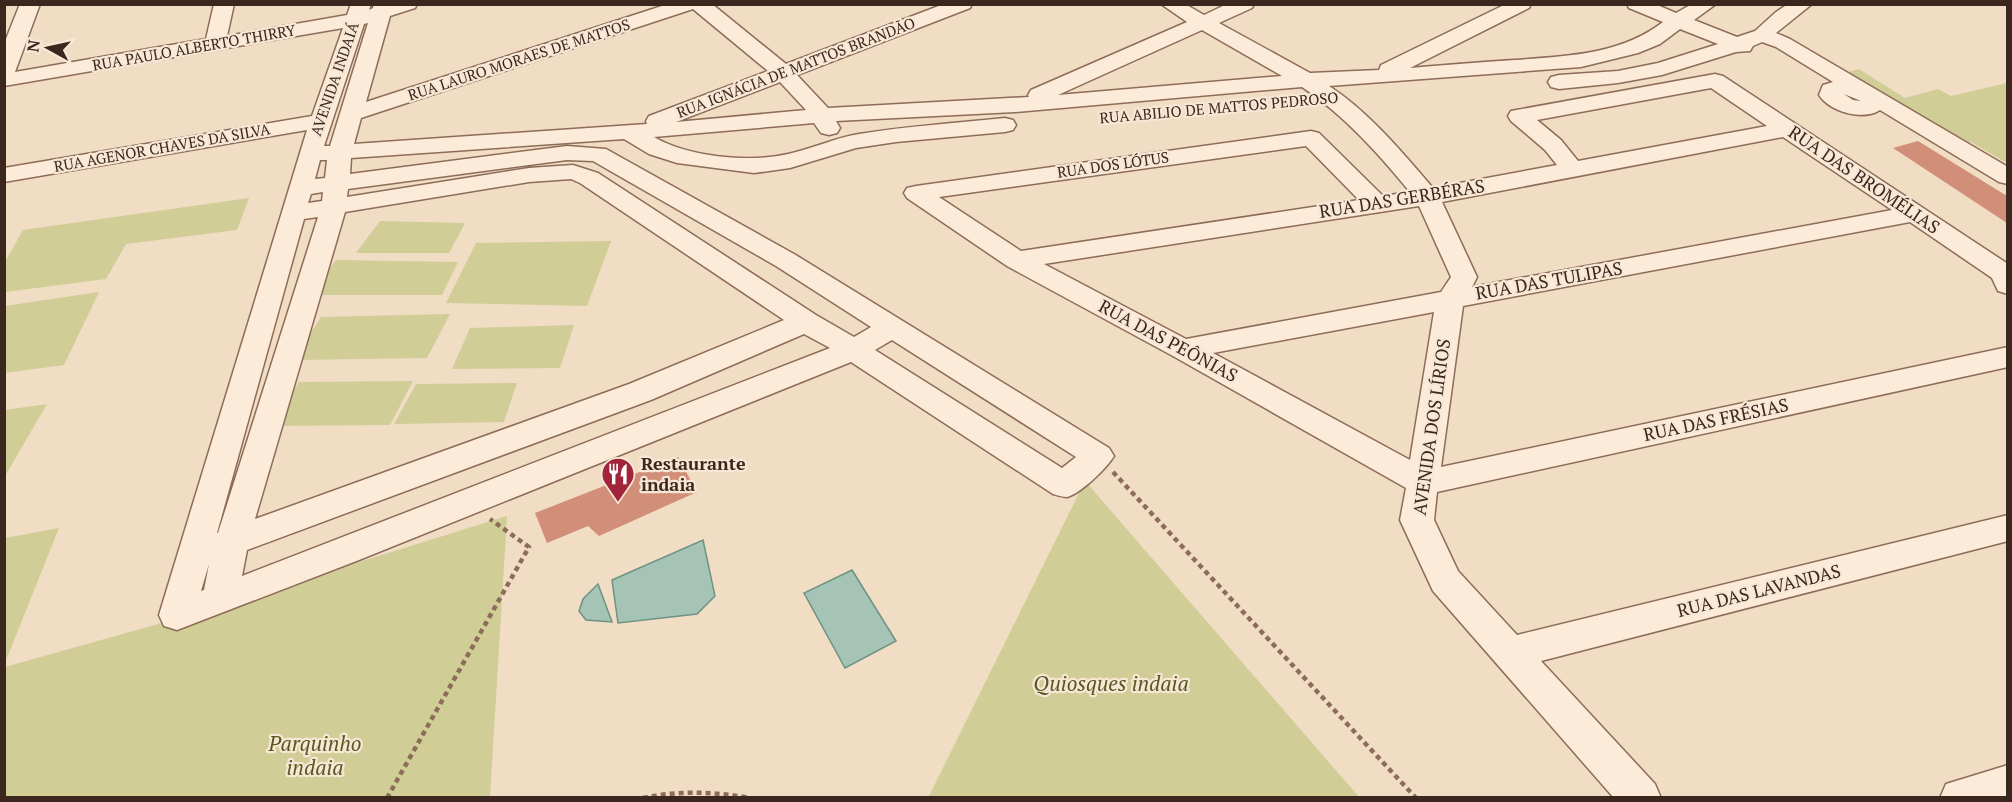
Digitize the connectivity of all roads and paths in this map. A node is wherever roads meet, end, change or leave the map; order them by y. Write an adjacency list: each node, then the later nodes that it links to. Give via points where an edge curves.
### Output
1 (30, 4): 23 (street)
2 (224, 4): 19 (street)
3 (408, 4): 13 (street, RUA PAULO ALBERTO THIRRY)
4 (689, 4): 32 (street, RUA LAURO MORAES DE MATTOS)
5 (699, 4): 24 (street)
6 (963, 4): 24 (street, RUA IGNÁCIA DE MATTOS BRANDÃO)
7 (1170, 4): 17 (street, AVENIDA DOS LÍRIOS)
8 (1245, 4): 17 (street)
9 (1522, 4): 25 (street)
10 (1636, 4): 16 (street)
11 (1707, 4): 16 (street, RUA ABILIO DE MATTOS PEDROSO)
12 (1803, 4): 14 (street, RUA ABILIO DE MATTOS PEDROSO)
13 (383, 8): 15 (street, RUA PAULO ALBERTO THIRRY); 32 (street, AVENIDA INDAIÁ)
14 (1777, 10): 18 (street, RUA ABILIO DE MATTOS PEDROSO)
15 (359, 12): 19 (street, RUA PAULO ALBERTO THIRRY); 33 (street, AVENIDA INDAIÁ)
16 (1679, 20): 20 (street); 25 (street, RUA ABILIO DE MATTOS PEDROSO, via 1653,40 1581,61)
17 (1204, 22): 27 (street, AVENIDA DOS LÍRIOS); 30 (street)
18 (1762, 34): 20 (street, RUA ABILIO DE MATTOS PEDROSO); 21 (street)
19 (215, 44): 26 (street, RUA PAULO ALBERTO THIRRY)
20 (1739, 44): 22 (street); 29 (street, RUA ABILIO DE MATTOS PEDROSO, via 1662,69 1618,77)
21 (1796, 51): 22 (street, via 1792,57); 28 (street)
22 (1772, 59): 28 (street)
23 (4, 72)
24 (782, 72): 31 (street); 36 (street, RUA IGNÁCIA DE MATTOS BRANDÃO)
25 (1376, 77): 27 (street, RUA ABILIO DE MATTOS PEDROSO)
26 (4, 80)
27 (1306, 80): 29 (street, AVENIDA DOS LÍRIOS); 30 (street, RUA ABILIO DE MATTOS PEDROSO)
28 (1847, 97): 44 (street, via 1953,144)
29 (1336, 98): 37 (street, RUA ABILIO DE MATTOS PEDROSO, via 896,135); 47 (street, AVENIDA DOS LÍRIOS)
30 (1015, 105): 31 (street, RUA ABILIO DE MATTOS PEDROSO)
31 (823, 114): 34 (street, RUA ABILIO DE MATTOS PEDROSO); 37 (street, via 830,139)
32 (349, 116): 38 (street, AVENIDA INDAIÁ)
33 (320, 121): 39 (street, AVENIDA INDAIÁ); 43 (street, RUA AGENOR CHAVES DA SILVA)
34 (713, 126): 36 (street, RUA ABILIO DE MATTOS PEDROSO); 40 (street, via 706,152)
35 (1787, 129): 42 (street, RUA DAS GERBÉRAS); 42 (street, RUA DAS BROMÉLIAS, via 1715,81 1519,116); 50 (street, RUA DAS BROMÉLIAS)
36 (629, 132): 38 (street, RUA ABILIO DE MATTOS PEDROSO); 40 (street, RUA ABILIO DE MATTOS PEDROSO, via 657,149)
37 (822, 150): 40 (street, RUA ABILIO DE MATTOS PEDROSO, via 790,161 754,166)
38 (340, 151): 39 (street, RUA ABILIO DE MATTOS PEDROSO); 46 (street, AVENIDA INDAIÁ)
39 (310, 154): 48 (street, AVENIDA INDAIÁ)
40 (710, 162)
41 (570, 163): 46 (street, via 529,175); 51 (street, via 598,154); 53 (street)
42 (1572, 169): 47 (street, RUA DAS GERBÉRAS)
43 (4, 175)
44 (2007, 177)
45 (916, 193): 49 (street, RUA DOS LÓTUS, via 1311,138); 52 (street, RUA DAS PEÔNIAS)
46 (335, 194): 48 (street); 68 (street, AVENIDA INDAIÁ)
47 (1432, 196): 49 (street, RUA DAS GERBÉRAS); 55 (street, AVENIDA DOS LÍRIOS, via 1464,276)
48 (298, 201): 69 (street, AVENIDA INDAIÁ)
49 (1377, 204): 52 (street, RUA DAS GERBÉRAS)
50 (1914, 214): 54 (street, RUA DAS BROMÉLIAS, via 2002,273); 55 (street, RUA DAS TULIPAS)
51 (785, 260): 53 (street); 57 (street)
52 (1016, 260): 58 (street, RUA DAS PEÔNIAS)
53 (747, 284): 56 (street)
54 (2007, 285)
55 (1450, 300): 58 (street, RUA DAS TULIPAS); 65 (street, AVENIDA DOS LÍRIOS)
56 (806, 322): 59 (street); 61 (street)
57 (892, 327): 59 (street); 63 (street)
58 (1183, 348): 65 (street, RUA DAS PEÔNIAS)
59 (854, 350): 62 (street); 63 (street, via 1064,484)
60 (2007, 357): 65 (street, RUA DAS FRÉSIAS)
61 (640, 392): 62 (street); 64 (street)
62 (657, 426): 66 (street)
63 (1098, 456): 76 (path)
64 (456, 459): 66 (street); 68 (street)
65 (1424, 483): 71 (street, AVENIDA DOS LÍRIOS, via 1417,520 1444,581)
66 (469, 503): 70 (street); 73 (path, via 528,547)
67 (2007, 528): 71 (street, RUA DAS LAVANDAS)
68 (232, 542): 69 (street); 70 (street, AVENIDA INDAIÁ)
69 (195, 555): 70 (street, AVENIDA INDAIÁ, via 177,615)
70 (219, 599)
71 (1510, 653): 77 (street, AVENIDA DOS LÍRIOS)
72 (2007, 784): 78 (street)
73 (387, 798)
74 (643, 798): 75 (path, via 702,790)
75 (751, 798)
76 (1416, 798)
77 (1641, 798)
78 (1960, 798)

